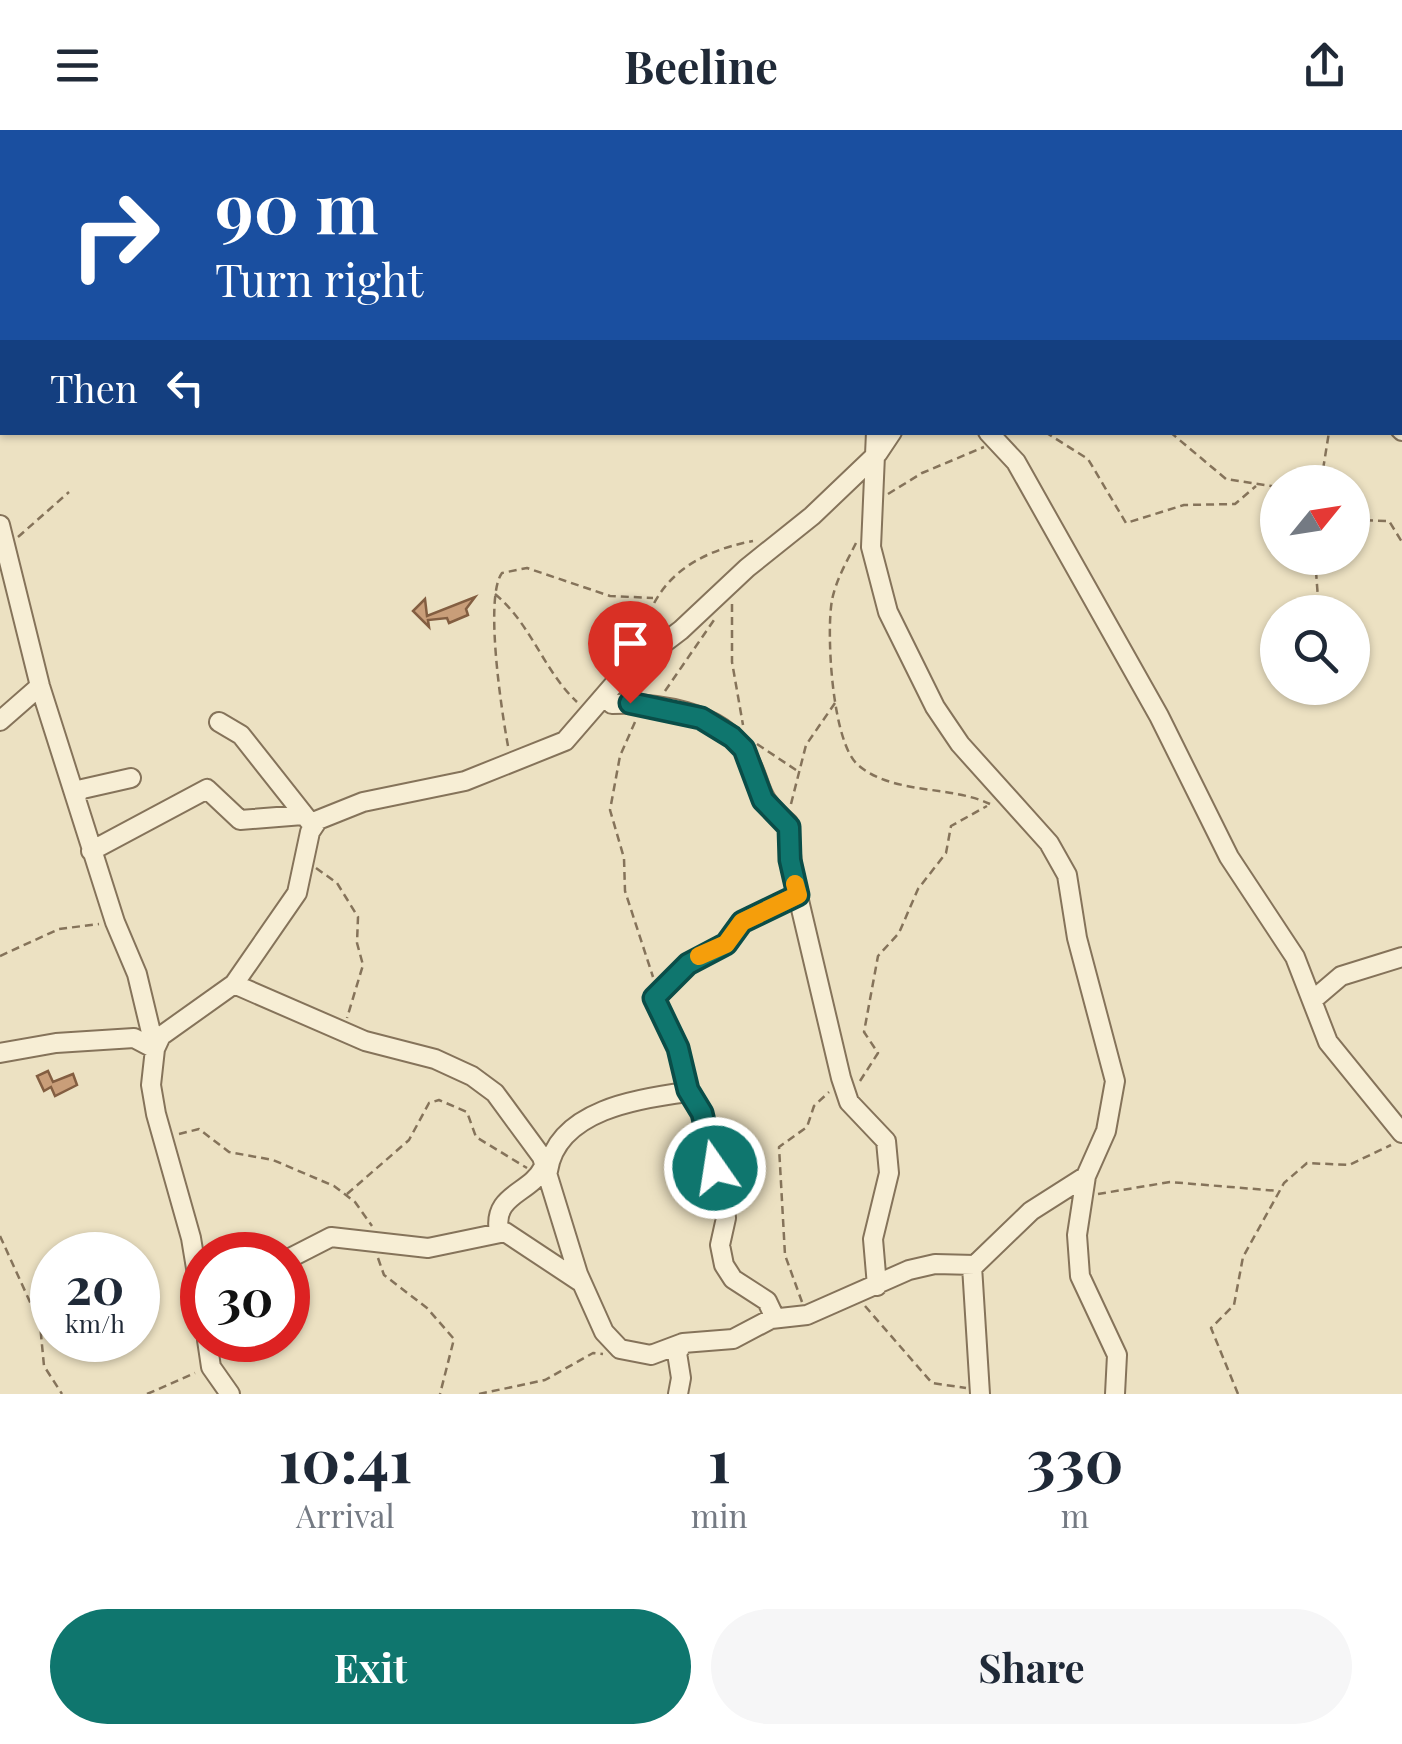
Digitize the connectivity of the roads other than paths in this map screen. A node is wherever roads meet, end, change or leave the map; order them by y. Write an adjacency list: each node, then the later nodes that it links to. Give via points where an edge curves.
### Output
1 (876, 435): 4 (street)
2 (890, 435): 4 (street)
3 (995, 439): 17 (street, via 1159,716 1229,858 1285,939)
4 (878, 454): 12 (street, via 785,541 640,658 554,748 465,781); 23 (street, via 872,508 876,564 912,668 960,744 1049,843 1067,875 1115,1080 1106,1131)
5 (0, 525): 6 (street)
6 (40, 686): 8 (street); 11 (street)
7 (612, 704): 14 (street, via 652,704 701,718 744,749 763,800 788,823)
8 (0, 721)
9 (219, 722): 12 (street, via 241,735)
10 (131, 778): 11 (street, via 78,790)
11 (77, 796): 13 (street)
12 (308, 820): 13 (street, via 240,820 208,789); 16 (street, via 306,867 297,893)
13 (92, 851): 18 (street, via 137,974)
14 (798, 895): 20 (street, via 742,922 726,944 688,964 654,998 678,1048); 29 (street, via 846,1093 886,1141 888,1173 874,1239)
15 (1402, 957): 17 (street, via 1341,976)
16 (234, 984): 18 (street, via 161,1036); 22 (street, via 472,1076 509,1109)
17 (1314, 999): 21 (street, via 1337,1056)
18 (155, 1048): 19 (street, via 134,1038); 24 (street, via 150,1085)
19 (0, 1053)
20 (688, 1092): 22 (street, via 598,1113 564,1137); 30 (street, via 702,1113 725,1198 724,1264 738,1283 766,1301)
21 (1402, 1133)
22 (543, 1174): 25 (street, via 505,1201 496,1218); 28 (street)
23 (1086, 1176): 27 (street, via 1031,1211); 36 (street, via 1077,1235 1080,1276 1116,1355)
24 (188, 1232)
25 (499, 1232): 26 (street, via 428,1248 331,1237); 28 (street)
26 (310, 1248)
27 (972, 1266): 29 (street, via 920,1267); 33 (street)
28 (583, 1285): 31 (street, via 607,1338 620,1349 662,1353)
29 (877, 1286): 30 (street, via 808,1315)
30 (775, 1318): 31 (street, via 733,1339)
31 (683, 1343): 35 (street)
32 (210, 1362): 34 (street)
33 (980, 1393)
34 (230, 1394)
35 (678, 1394)
36 (1115, 1394)

